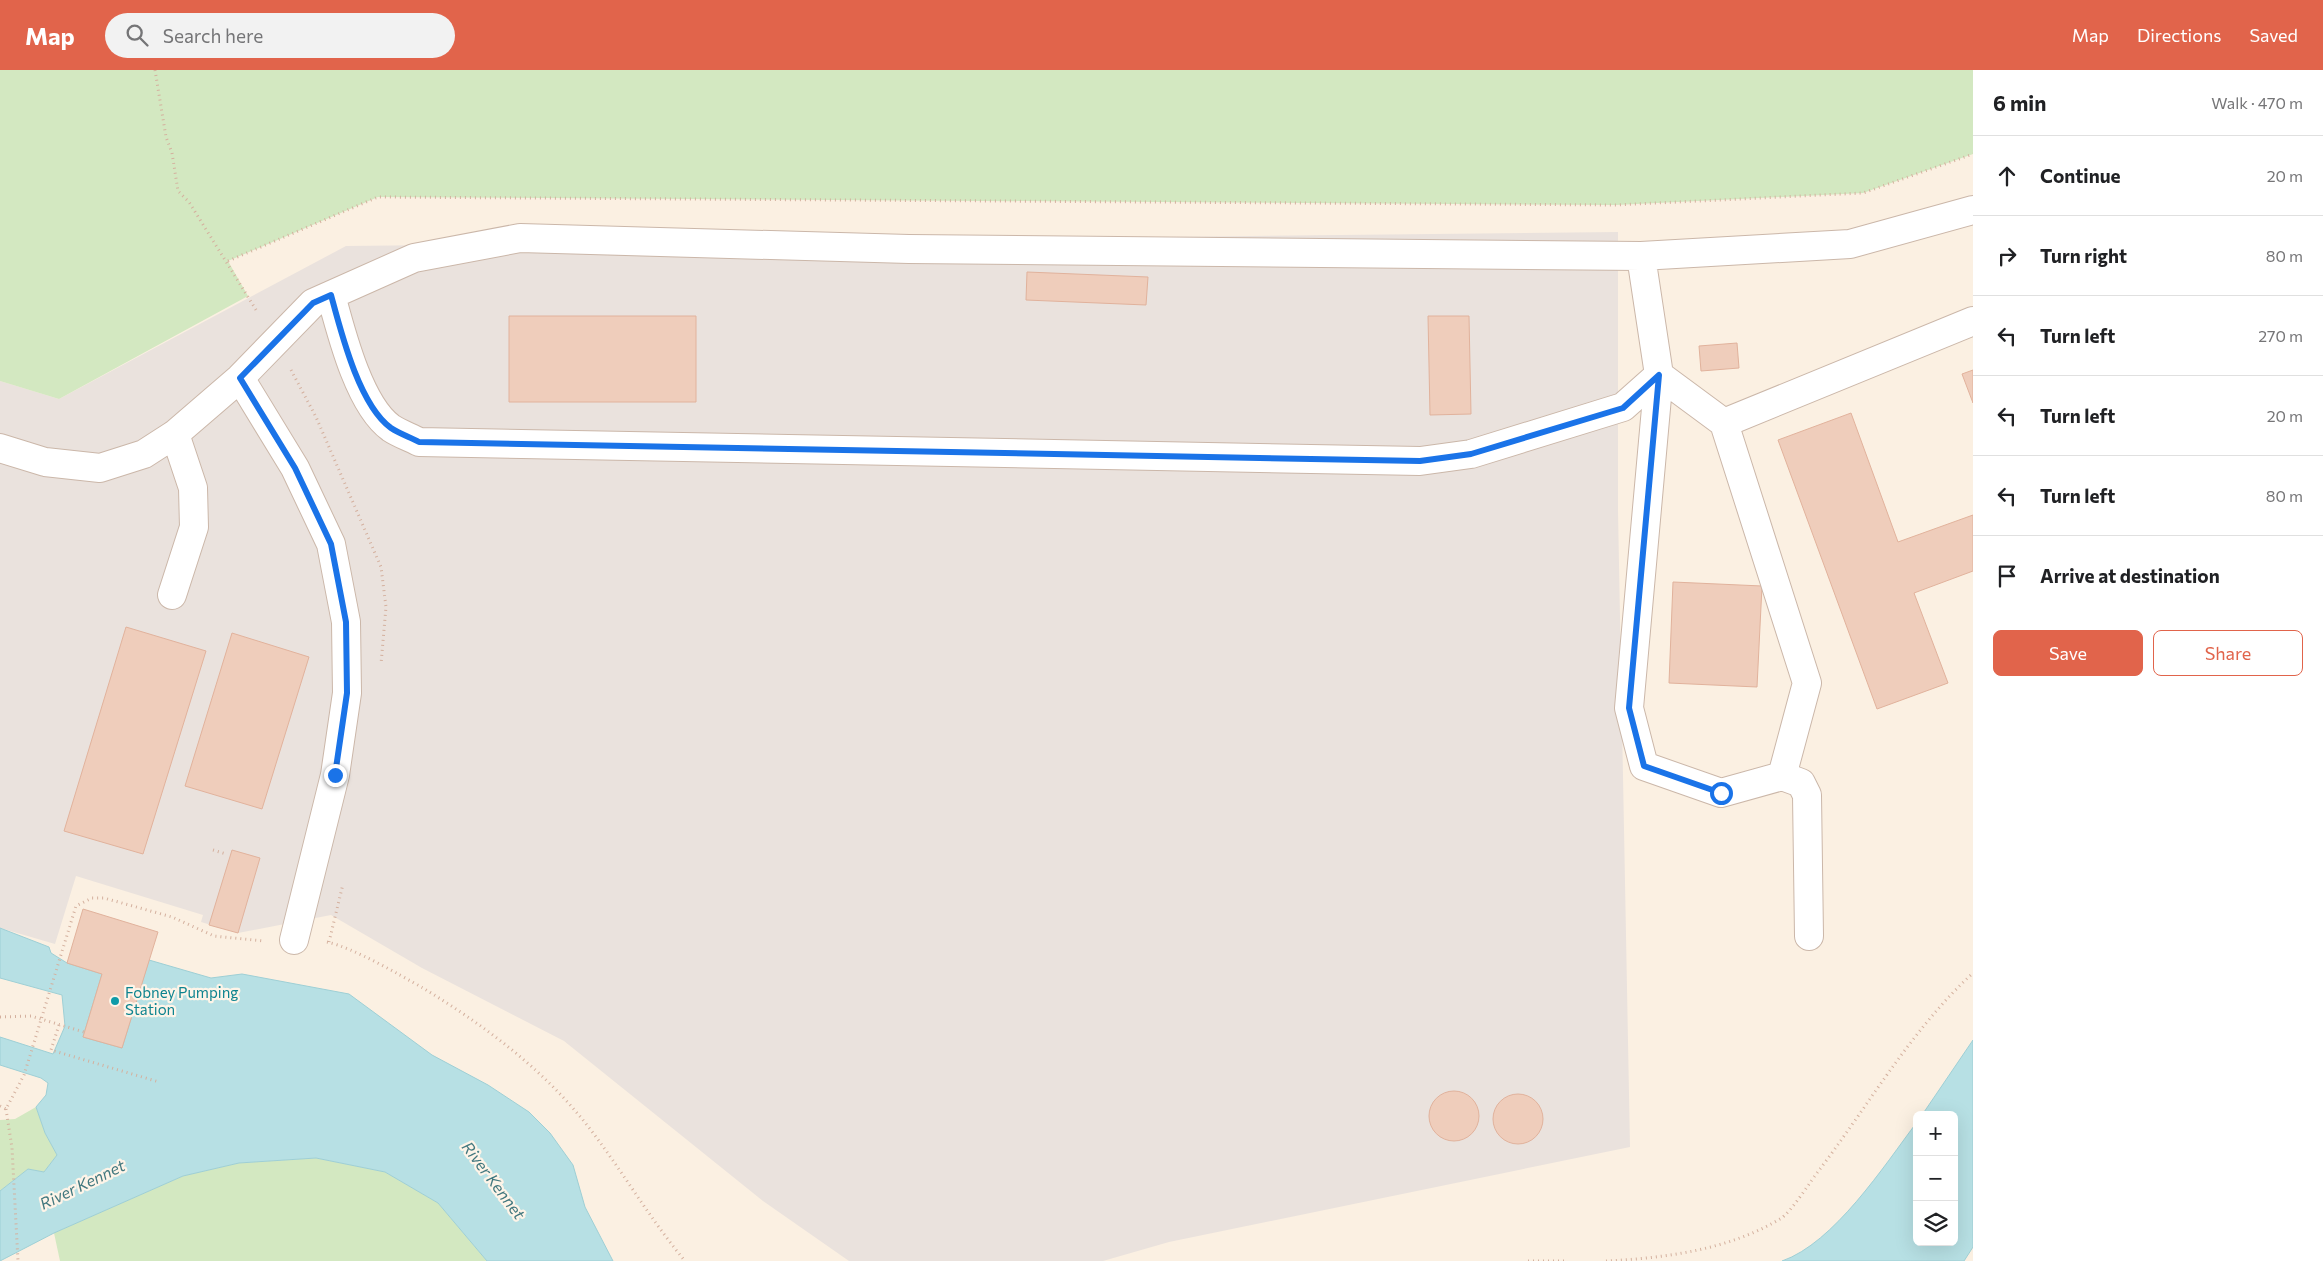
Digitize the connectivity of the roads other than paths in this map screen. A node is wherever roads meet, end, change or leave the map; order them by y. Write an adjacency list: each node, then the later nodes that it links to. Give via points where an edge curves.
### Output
1 (1973, 210): 2 (lane, via 1850,244)
2 (1641, 256): 3 (lane, via 910,248 520,238 414,258); 5 (lane)
3 (331, 295): 5 (lane, via 344,343 370,404 390,427 419,442 1420,461 1471,454 1623,408); 6 (lane, via 313,303)
4 (1973, 321): 7 (lane)
5 (1659, 375): 7 (lane); 11 (lane, via 1629,708 1644,766 1721,793)
6 (240, 378): 8 (lane); 13 (lane, via 295,468 331,544 346,622 347,693 335,775)
7 (1724, 423): 11 (lane, via 1807,683)
8 (175, 434): 9 (lane, via 144,454 100,468 45,462); 10 (lane, via 193,488 194,527)
9 (0, 448)
10 (172, 595)
11 (1782, 776): 12 (lane, via 1801,783 1807,795)
12 (1809, 936)
13 (294, 940)

